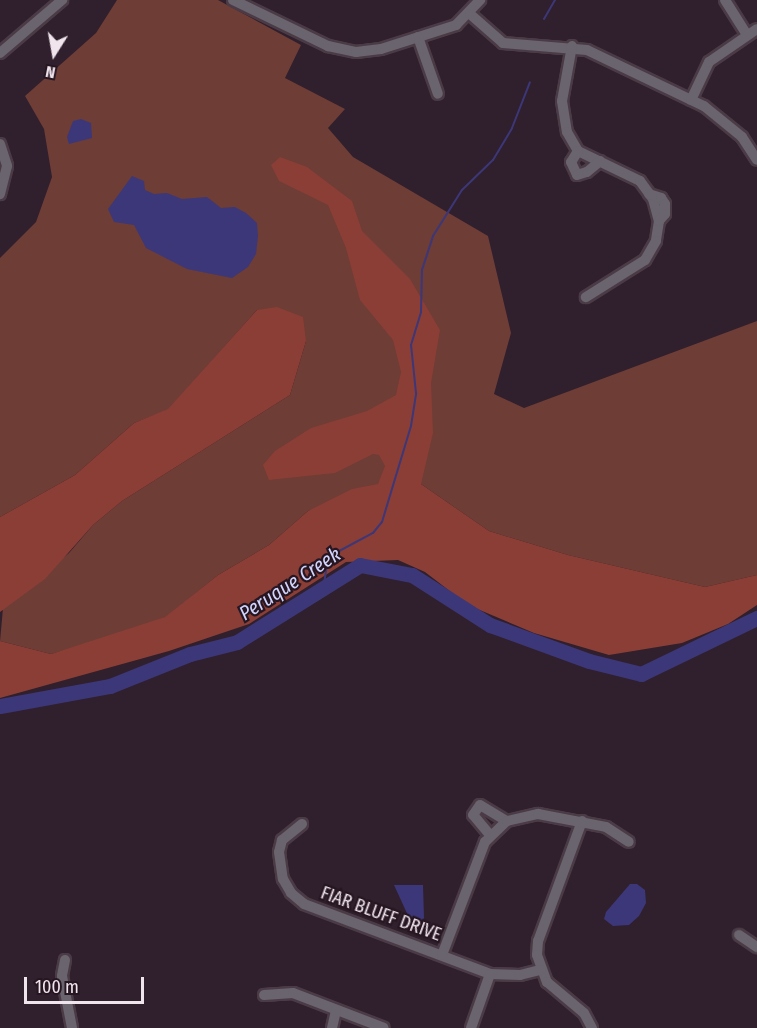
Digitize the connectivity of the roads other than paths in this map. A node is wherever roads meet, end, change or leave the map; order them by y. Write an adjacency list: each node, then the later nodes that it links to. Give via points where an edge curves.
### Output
1 (62, 0): 9 (street)
2 (233, 0): 7 (street, via 328,46 356,52 381,50)
3 (480, 0): 5 (street)
4 (725, 0): 6 (street)
5 (470, 14): 7 (street, via 456,25); 8 (street, via 503,43)
6 (752, 32): 11 (street, via 709,62)
7 (418, 38): 10 (street)
8 (572, 46): 11 (street); 13 (street, via 561,100 562,119)
9 (0, 53)
10 (438, 94)
11 (691, 100): 14 (street, via 722,117)
12 (0, 144): 16 (street, via 7,166)
13 (578, 151): 15 (street); 15 (street, via 571,169 577,175)
14 (757, 160)
15 (600, 161): 17 (street, via 640,182 659,221 656,241 645,260)
16 (0, 194)
17 (586, 297)
18 (507, 821): 19 (street, via 538,814); 21 (street); 21 (street, via 480,805 473,815)
19 (582, 821): 22 (street, via 606,827); 27 (street, via 538,940)
20 (302, 824): 25 (street, FIAR BLUFF DRIVE, via 282,840 279,852 283,879 291,893 304,904)
21 (490, 835): 25 (street)
22 (629, 842)
23 (739, 935): 24 (street)
24 (757, 947)
25 (442, 955): 28 (street, FIAR BLUFF DRIVE)
26 (65, 960): 31 (street, via 62,976)
27 (540, 970): 28 (street, FIAR BLUFF DRIVE, via 520,975); 35 (street, via 555,992 584,1013)
28 (490, 974): 34 (street)
29 (264, 995): 30 (street, via 293,993)
30 (336, 1010): 32 (street); 33 (street)
31 (72, 1028)
32 (332, 1028)
33 (384, 1028)
34 (471, 1028)
35 (592, 1028)

